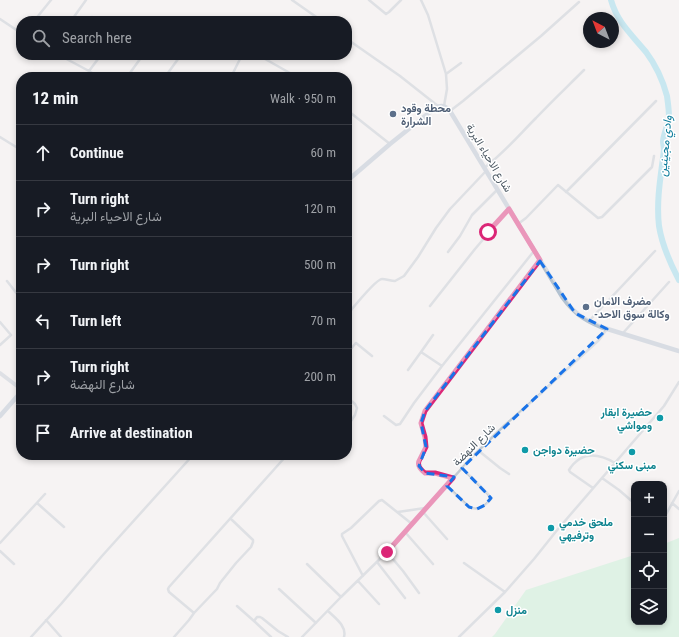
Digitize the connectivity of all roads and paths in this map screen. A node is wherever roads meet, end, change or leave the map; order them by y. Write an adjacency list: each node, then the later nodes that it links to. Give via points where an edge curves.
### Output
1 (51, 0): 8 (street)
2 (86, 0): 9 (street)
3 (292, 0): 10 (street)
4 (369, 0): 5 (street, via 386,14)
5 (401, 0)
6 (421, 0): 27 (street)
7 (579, 2): 31 (street)
8 (38, 16)
9 (75, 16)
10 (315, 16)
11 (0, 19): 12 (street)
12 (16, 30)
13 (352, 42): 29 (street)
14 (69, 60): 22 (street)
15 (97, 60): 22 (street)
16 (139, 60): 23 (street)
17 (177, 60): 24 (street)
18 (240, 60): 25 (street)
19 (267, 60): 26 (street)
20 (461, 63): 27 (street)
21 (584, 70): 37 (street)
22 (89, 71)
23 (131, 72)
24 (169, 72)
25 (234, 72)
26 (288, 72)
27 (446, 74): 30 (street, via 448,89)
28 (656, 101): 40 (street)
29 (438, 106): 30 (main road); 34 (main road)
30 (444, 106): 31 (main road, شارع الاحياء البرية)
31 (450, 111): 37 (main road, شارع الاحياء البرية)
32 (352, 114): 34 (street)
33 (0, 137): 35 (street)
34 (390, 144): 38 (main road)
35 (16, 147)
36 (654, 156): 40 (street, via 652,167 600,218)
37 (485, 170): 39 (main road, شارع الاحياء البرية); 51 (street, via 446,213 404,276 395,281 379,280)
38 (352, 177)
39 (497, 190): 41 (main road, شارع الاحياء البرية); 45 (street, via 472,215)
40 (566, 192): 42 (street, via 557,185)
41 (509, 209): 42 (main road, شارع الاحياء البرية); 50 (street)
42 (518, 224): 43 (main road, شارع الاحياء البرية)
43 (534, 250): 46 (main road, شارع الاحياء البرية); 62 (street)
44 (655, 251): 53 (street)
45 (448, 252)
46 (540, 260): 53 (main road, شارع الاحياء البرية, via 563,298 575,313); 78 (street, via 425,411 421,423 426,447 418,463 420,468 425,473)
47 (7, 281): 49 (street)
48 (669, 282): 55 (street)
49 (16, 293)
50 (430, 306)
51 (352, 309)
52 (0, 322): 57 (street, via 11,335)
53 (589, 322): 54 (main road, شارع الاحياء البرية)
54 (607, 329): 55 (main road, شارع الاحياء البرية); 72 (street, شارع النهضة)
55 (623, 334): 59 (main road, شارع الاحياء البرية)
56 (433, 336): 60 (street)
57 (0, 344)
58 (352, 347): 61 (street, via 356,343)
59 (679, 351)
60 (421, 352): 62 (street); 63 (street)
61 (372, 356)
62 (442, 366): 70 (street, via 400,424 396,426)
63 (408, 370)
64 (0, 373): 66 (main road)
65 (679, 382): 75 (street, via 664,406)
66 (16, 386)
67 (16, 396): 69 (main road)
68 (352, 401): 71 (street, via 357,408)
69 (0, 416)
70 (384, 416)
71 (352, 419)
72 (479, 451): 76 (street, شارع النهضة); 77 (street)
73 (188, 460): 116 (street)
74 (283, 460): 92 (street)
75 (615, 463): 79 (street); 81 (street, via 591,455 577,461 570,468 570,472)
76 (462, 468): 78 (street, شارع النهضة); 80 (street, via 491,499 481,508 472,509)
77 (509, 474)
78 (453, 478): 80 (street, شارع النهضة)
79 (602, 478): 81 (street); 84 (street)
80 (447, 486): 87 (street, شارع النهضة)
81 (593, 488): 108 (street)
82 (679, 491): 86 (street)
83 (45, 494): 85 (street)
84 (631, 500)
85 (37, 503): 94 (street); 97 (street)
86 (672, 503): 88 (street); 91 (street)
87 (426, 508): 89 (street); 90 (street, شارع النهضة)
88 (679, 509)
89 (398, 512): 93 (street); 105 (street, via 382,500 341,535)
90 (423, 512): 93 (street, شارع النهضة); 96 (street)
91 (665, 517)
92 (231, 519): 115 (street, via 254,542); 115 (street, via 168,589)
93 (412, 524): 95 (street, شارع النهضة)
94 (64, 528)
95 (405, 532): 99 (street, شارع النهضة); 104 (street)
96 (447, 539)
97 (0, 543)
98 (0, 551): 102 (street)
99 (387, 552): 100 (street, شارع النهضة); 109 (street)
100 (377, 562): 105 (street, شارع النهضة); 111 (street)
101 (464, 563): 108 (street)
102 (14, 564)
103 (308, 564): 110 (street)
104 (433, 564)
105 (362, 576): 106 (street, شارع النهضة)
106 (358, 581): 110 (street, شارع النهضة); 112 (street)
107 (279, 588): 118 (street)
108 (505, 592): 126 (street)
109 (419, 593)
110 (341, 597): 114 (street, شارع النهضة)
111 (405, 598)
112 (379, 604)
113 (238, 606): 117 (street)
114 (328, 611): 118 (street, شارع النهضة); 125 (street, via 344,627)
115 (194, 614): 121 (street)
116 (46, 620): 119 (street); 120 (street)
117 (254, 621): 122 (street); 123 (street, via 260,617)
118 (316, 623): 124 (street, شارع النهضة)
119 (31, 637)
120 (61, 637)
121 (174, 637)
122 (271, 637)
123 (288, 637)
124 (302, 637)
125 (344, 637)
126 (459, 637)

